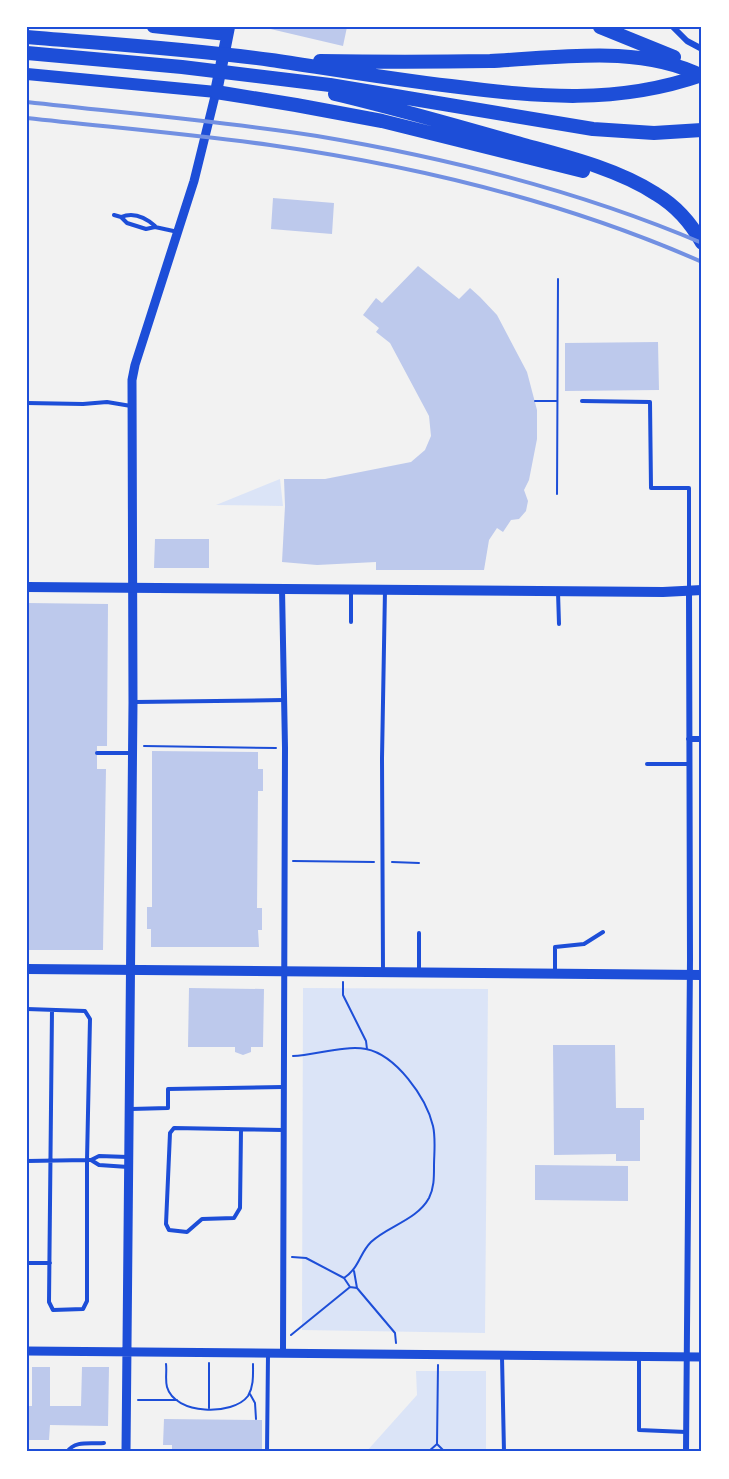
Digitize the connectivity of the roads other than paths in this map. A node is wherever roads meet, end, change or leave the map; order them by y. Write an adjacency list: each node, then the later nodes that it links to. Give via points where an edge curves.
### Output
1 (153, 27): 4 (main road)
2 (600, 27): 10 (highway, via 678,59)
3 (673, 27): 6 (street, via 687,41)
4 (228, 31): 12 (main road)
5 (27, 37): 8 (highway)
6 (702, 48)
7 (27, 53): 11 (highway)
8 (258, 59): 10 (highway, via 405,63 625,55 656,59); 10 (highway, via 550,97 610,96 669,85)
9 (27, 74): 12 (main road)
10 (702, 74)
11 (254, 76): 13 (highway, via 363,90 593,129 635,133); 14 (highway, via 534,147 606,170)
12 (216, 92): 14 (highway, via 382,121 621,181); 18 (street)
13 (702, 130)
14 (659, 196): 19 (highway, via 684,217)
15 (114, 215): 16 (lane)
16 (121, 217): 17 (lane, via 127,224); 17 (lane, via 130,214 149,220)
17 (155, 227): 18 (lane)
18 (179, 232): 22 (street, via 135,366)
19 (702, 243)
20 (582, 401): 30 (lane, via 650,402 651,488 689,488)
21 (27, 403): 22 (lane, via 107,402)
22 (132, 406): 24 (street)
23 (27, 587): 24 (main road)
24 (132, 587): 25 (main road); 34 (street)
25 (282, 589): 26 (main road); 33 (street)
26 (351, 590): 27 (main road); 31 (lane)
27 (385, 590): 29 (main road); 46 (lane)
28 (702, 590): 30 (main road)
29 (558, 591): 30 (main road); 32 (lane)
30 (689, 591): 35 (street)
31 (351, 622)
32 (559, 624)
33 (284, 700): 34 (lane); 45 (street)
34 (133, 702): 37 (street)
35 (689, 739): 36 (street); 40 (street)
36 (702, 739)
37 (133, 749): 38 (lane); 44 (street)
38 (97, 753)
39 (647, 764): 40 (lane)
40 (689, 764): 49 (street)
41 (603, 932): 48 (lane, via 584,944 555,947)
42 (419, 933): 47 (lane)
43 (27, 969): 44 (main road)
44 (130, 970): 45 (main road); 54 (street)
45 (283, 971): 46 (main road); 53 (street)
46 (383, 972): 47 (main road)
47 (419, 973): 48 (main road)
48 (555, 974): 49 (main road)
49 (690, 975): 50 (main road); 70 (street)
50 (702, 975)
51 (27, 1009): 52 (lane)
52 (52, 1010): 58 (lane, via 86,1011 90,1019); 60 (lane)
53 (283, 1087): 54 (lane, via 168,1089 168,1108); 56 (street)
54 (129, 1109): 57 (street)
55 (241, 1130): 55 (lane, via 174,1128 170,1133 166,1224 169,1230 187,1232 202,1219 234,1218 240,1208); 56 (lane)
56 (283, 1130): 67 (street)
57 (129, 1157): 58 (lane, via 99,1156); 61 (street)
58 (89, 1160): 60 (lane); 61 (lane, via 99,1165); 63 (lane, via 87,1301 83,1309 53,1310 49,1302)
59 (27, 1161): 60 (lane)
60 (52, 1161): 63 (lane)
61 (128, 1167): 65 (street)
62 (27, 1263): 63 (lane)
63 (50, 1263)
64 (27, 1351): 65 (street)
65 (127, 1352): 66 (street); 75 (street)
66 (268, 1353): 67 (street); 76 (lane)
67 (283, 1353): 68 (street)
68 (502, 1355): 69 (street); 77 (lane)
69 (639, 1356): 70 (street); 72 (lane, via 639,1430)
70 (686, 1356): 71 (street); 72 (street)
71 (702, 1357)
72 (686, 1432): 78 (street)
73 (104, 1443): 74 (lane, via 77,1444)
74 (67, 1452)
75 (126, 1452)
76 (267, 1452)
77 (504, 1452)
78 (686, 1452)

